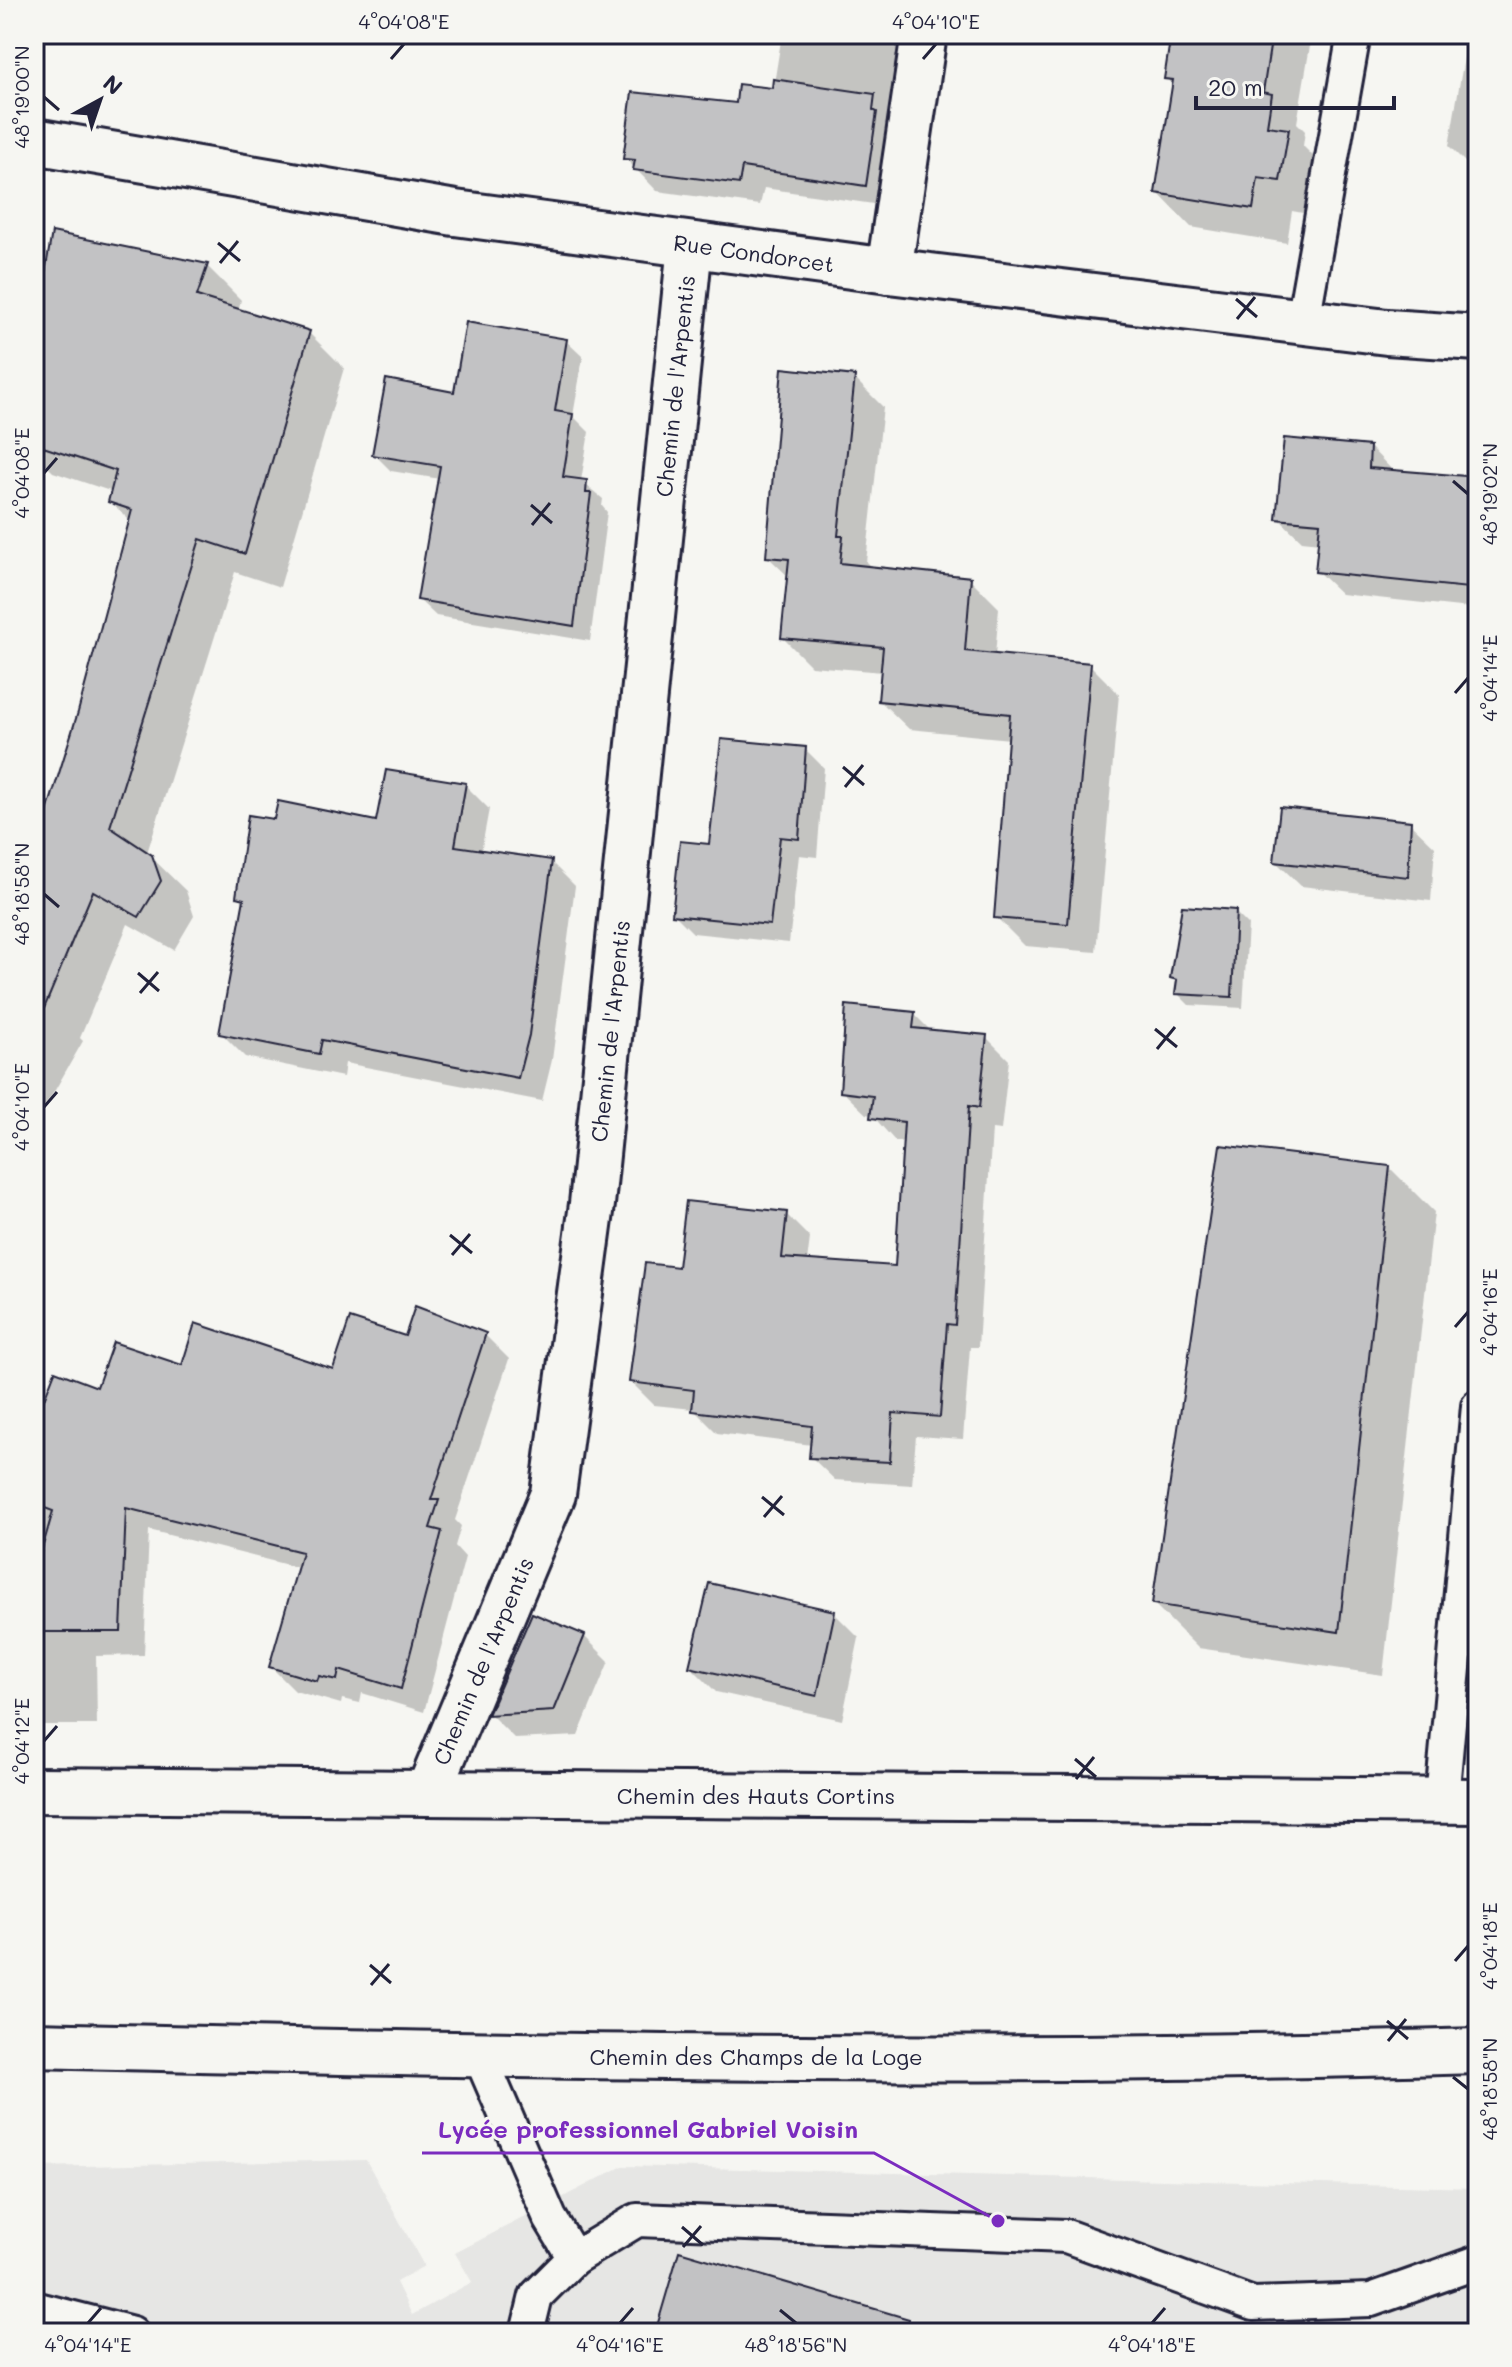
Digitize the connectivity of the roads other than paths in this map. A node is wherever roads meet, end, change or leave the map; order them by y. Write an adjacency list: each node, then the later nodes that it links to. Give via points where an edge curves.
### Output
1 (924, 34): 5 (street)
2 (1354, 34): 6 (lane)
3 (34, 141): 4 (street, Rue Condorcet, via 455,213)
4 (690, 245): 5 (street, Rue Condorcet); 10 (street, Chemin de l'Arpentis, via 592,1204 553,1494)
5 (889, 271): 6 (street, Rue Condorcet)
6 (1303, 321): 7 (street, Rue Condorcet)
7 (1478, 338)
8 (1478, 1406): 11 (lane)
9 (34, 1790): 10 (street, Chemin des Hauts Cortins)
10 (428, 1793): 11 (street, Chemin des Hauts Cortins)
11 (1460, 1800)
12 (34, 2045): 14 (street, Chemin des Champs de la Loge)
13 (1478, 2051): 14 (street, Chemin des Champs de la Loge, via 1285,2056)
14 (480, 2056): 15 (lane, via 550,2218)
15 (574, 2258): 16 (lane, via 637,2220 1066,2236 1253,2304 1371,2300); 19 (lane, via 536,2296)
16 (1478, 2262)
17 (34, 2308): 18 (lane)
18 (132, 2333)
19 (527, 2333)

